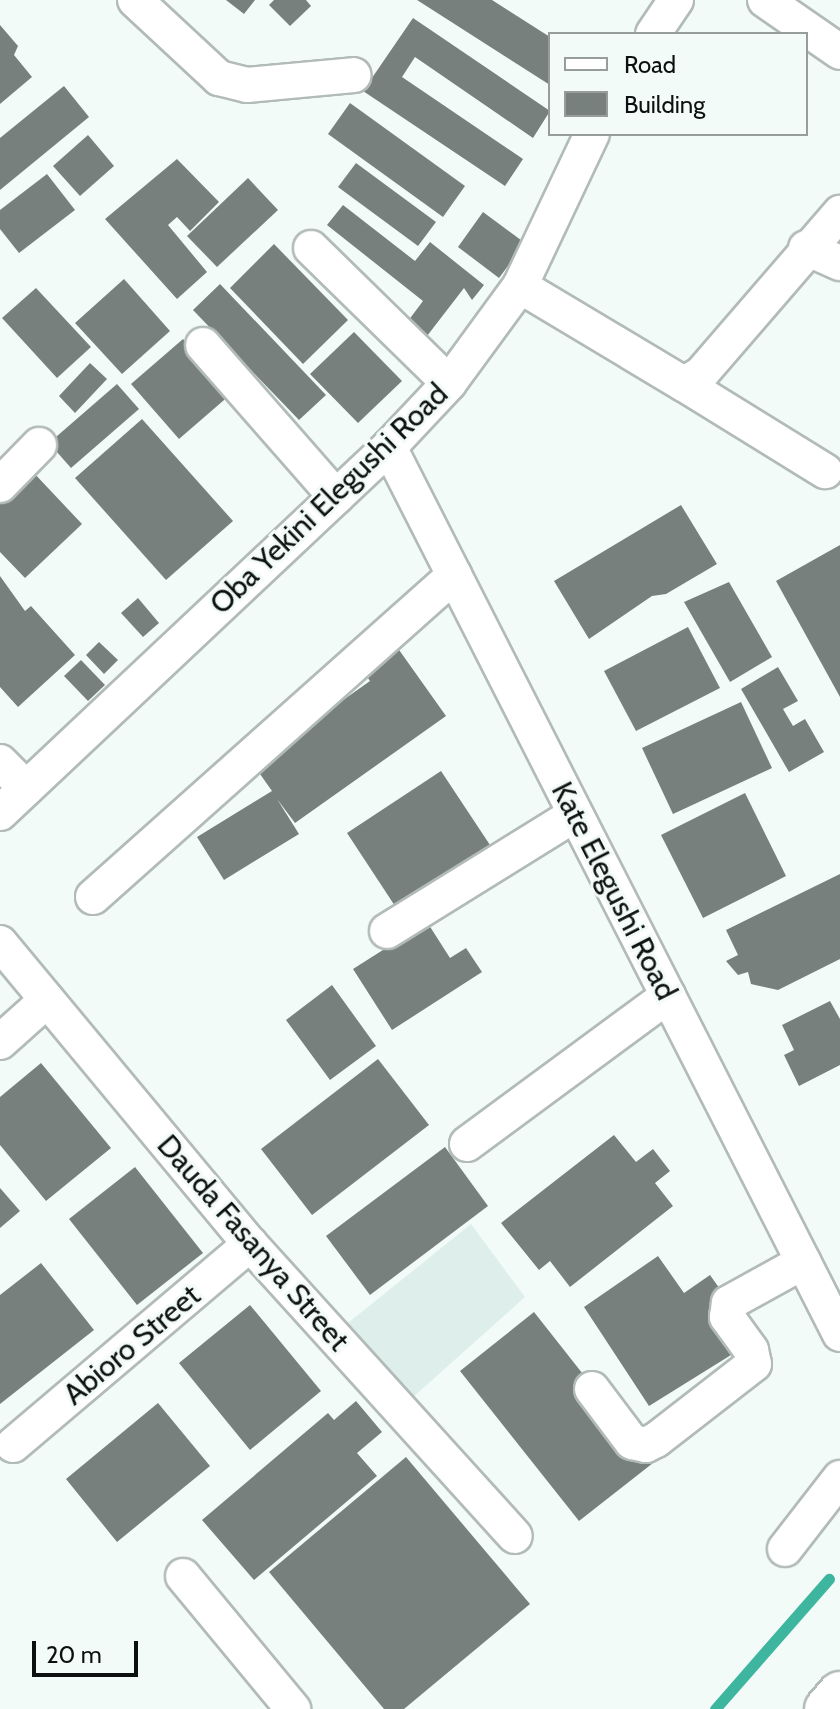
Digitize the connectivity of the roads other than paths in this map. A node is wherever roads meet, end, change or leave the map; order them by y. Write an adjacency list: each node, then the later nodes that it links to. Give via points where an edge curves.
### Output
1 (135, 0): 6 (street, via 219,78 247,85)
2 (676, 0): 4 (street)
3 (765, 0): 5 (street)
4 (654, 32)
5 (840, 52)
6 (354, 75)
7 (591, 136): 12 (street, Oba Yekini Elegushi Road)
8 (840, 213): 10 (street)
9 (311, 248): 14 (street)
10 (806, 248): 11 (street); 15 (street, via 701,374)
11 (840, 263)
12 (520, 286): 14 (street, Oba Yekini Elegushi Road); 15 (street)
13 (203, 345): 20 (street)
14 (449, 383): 17 (street, Oba Yekini Elegushi Road)
15 (684, 384): 18 (street)
16 (39, 445): 19 (street)
17 (389, 447): 20 (street, Oba Yekini Elegushi Road); 21 (street, Kate Elegushi Road)
18 (825, 471)
19 (0, 485)
20 (336, 497): 23 (street, Oba Yekini Elegushi Road)
21 (454, 575): 25 (street, Kate Elegushi Road); 26 (street)
22 (0, 762): 23 (street)
23 (26, 788): 24 (street, Oba Yekini Elegushi Road)
24 (0, 813)
25 (574, 815): 27 (street); 29 (street, Kate Elegushi Road)
26 (93, 897)
27 (387, 931)
28 (0, 943): 30 (street, Dauda Fasanya Street)
29 (668, 996): 32 (street); 34 (street, Kate Elegushi Road)
30 (47, 1000): 31 (street); 33 (street, Dauda Fasanya Street)
31 (0, 1042)
32 (467, 1144)
33 (250, 1244): 37 (street, Abioro Street); 39 (street, Dauda Fasanya Street)
34 (803, 1262): 35 (street, Kate Elegushi Road); 36 (street, via 729,1303 727,1317 751,1350 754,1364 656,1440 646,1445 632,1442)
35 (840, 1334)
36 (592, 1389)
37 (13, 1445)
38 (840, 1478): 40 (street)
39 (515, 1536)
40 (785, 1549)
41 (183, 1576): 43 (street)
42 (840, 1694): 44 (highway)
43 (293, 1709)
44 (827, 1709)

